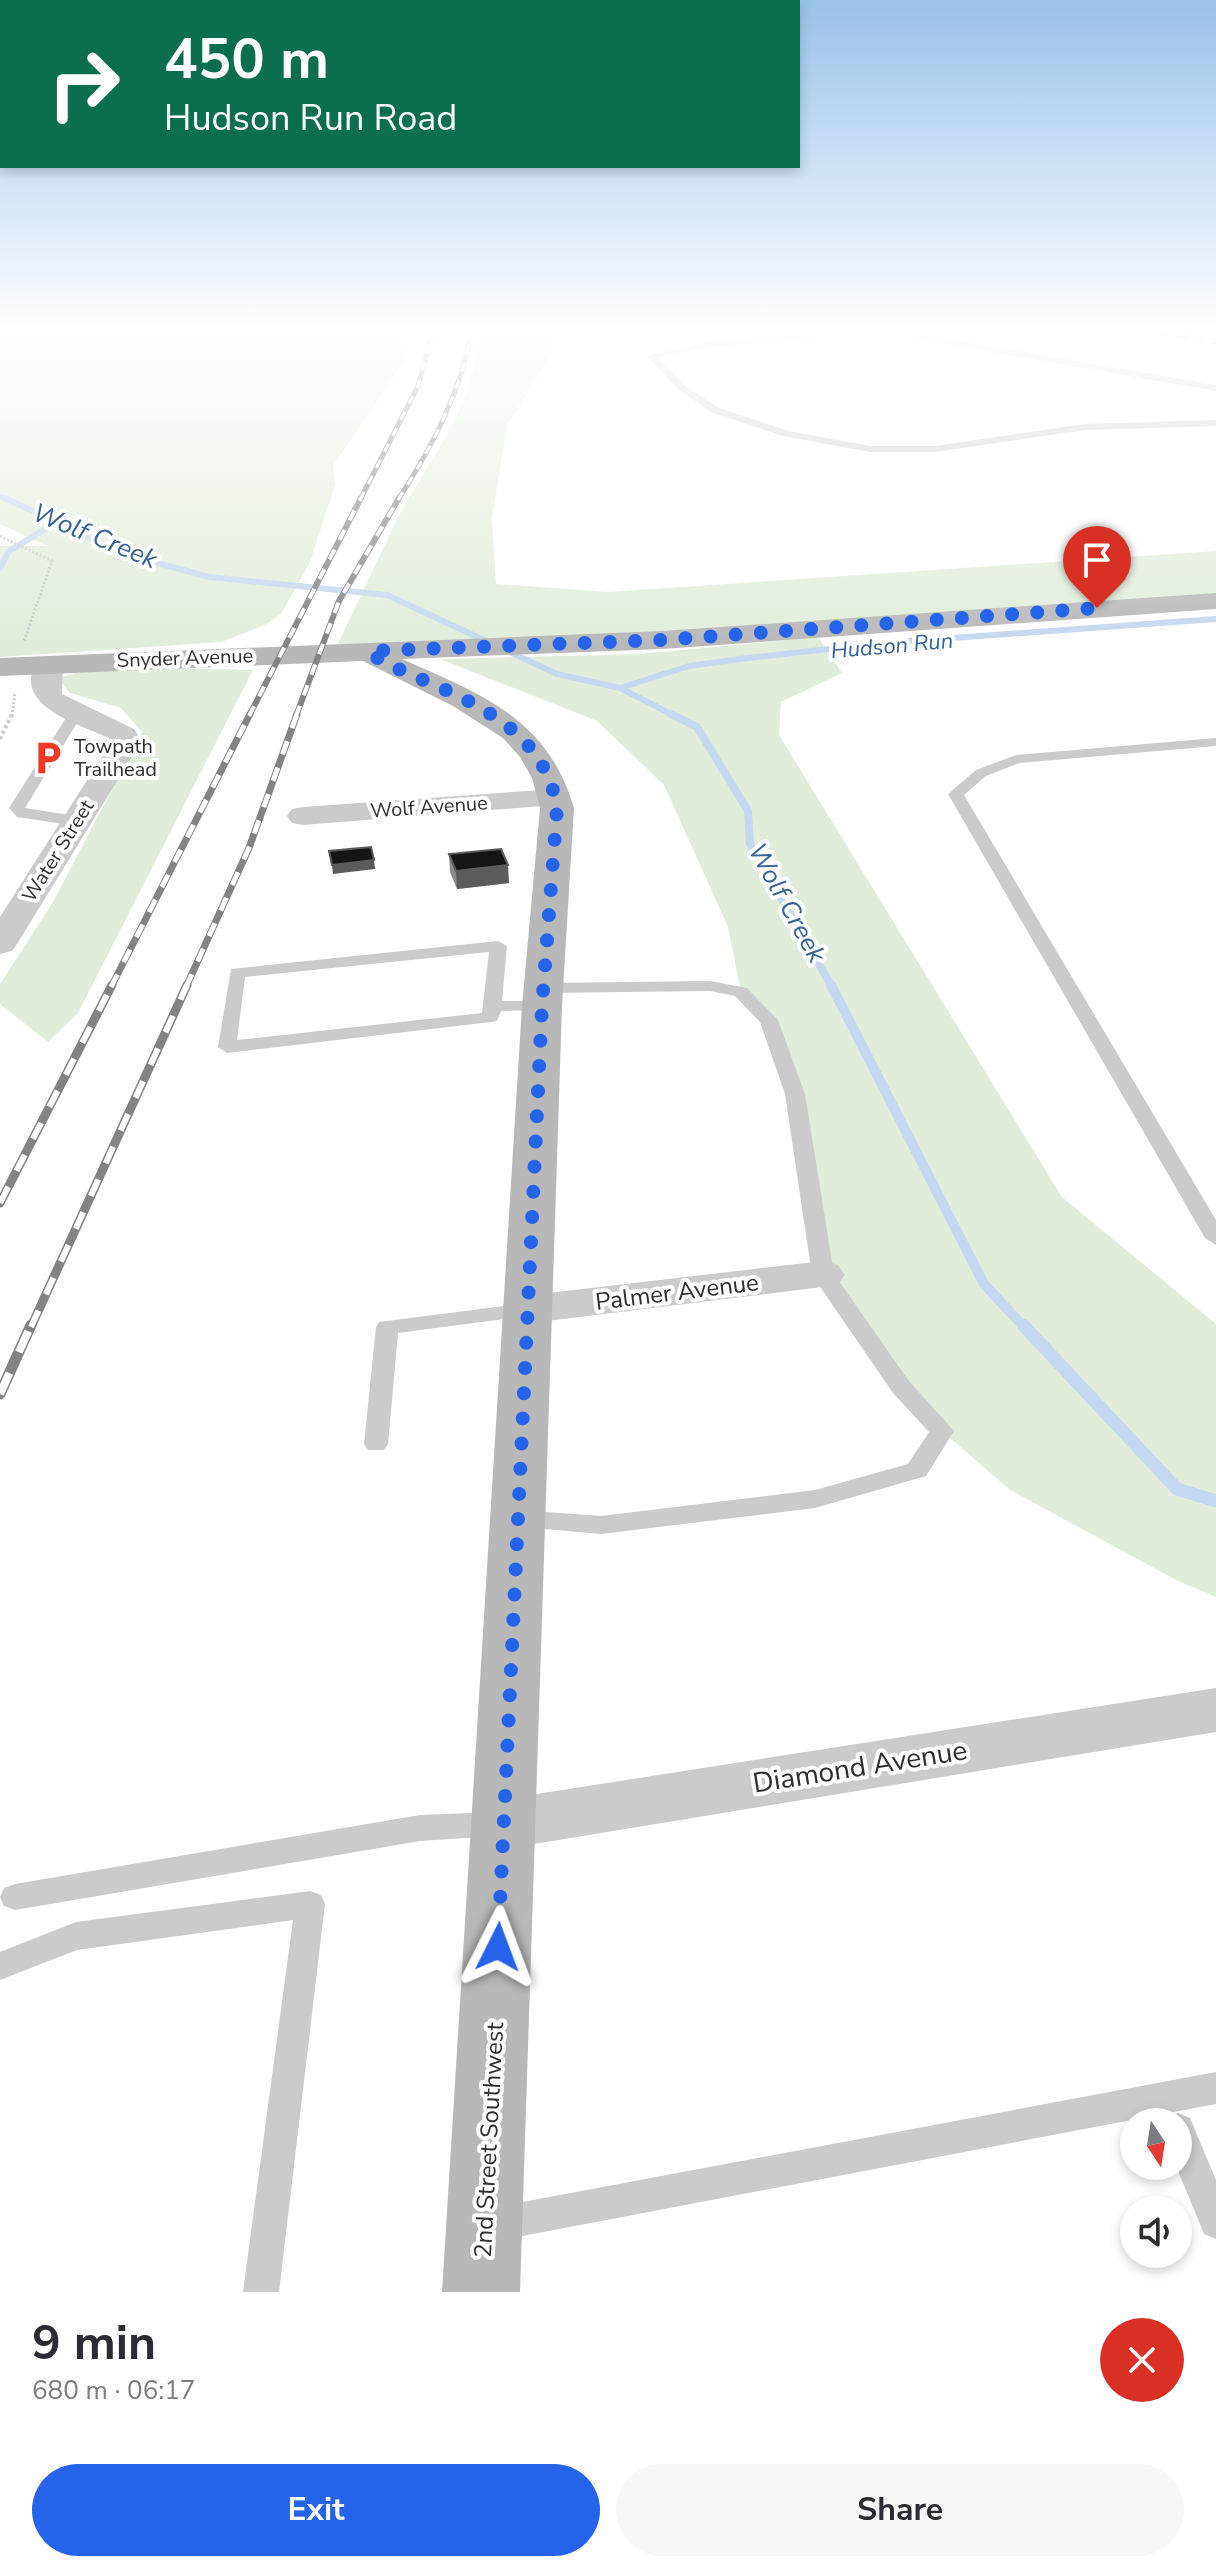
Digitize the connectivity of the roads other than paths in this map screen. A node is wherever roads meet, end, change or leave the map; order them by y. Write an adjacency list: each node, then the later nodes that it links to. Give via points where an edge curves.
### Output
1 (792, 435): 2 (lane, via 870,449 935,449)
2 (1036, 435)
3 (1216, 601): 4 (street, Snyder Avenue, via 662,640)
4 (369, 651): 5 (street, Snyder Avenue); 9 (street, 2nd Street Southwest, via 496,716 526,741 553,783)
5 (49, 664): 6 (street, Snyder Avenue); 7 (street, Water Street, via 47,693 56,706)
6 (7, 674)
7 (76, 713): 11 (street, Water Street, via 124,735 120,752); 11 (lane, via 17,808 22,814)
8 (1216, 742): 15 (lane, via 1016,759 981,773 956,794)
9 (555, 798): 10 (street, Wolf Avenue); 13 (street, 2nd Street Southwest)
10 (303, 816)
11 (77, 821): 12 (street, Water Street)
12 (0, 944)
13 (543, 997): 14 (lane); 16 (lane, via 710,986 741,992 769,1020 795,1094); 17 (street, 2nd Street Southwest)
14 (492, 1006): 14 (lane, via 491,1017 227,1047 237,973 498,946)
15 (1216, 1238)
16 (823, 1275): 17 (street, Palmer Avenue); 19 (lane, via 901,1387 942,1431 917,1470 815,1499 601,1525)
17 (531, 1309): 18 (lane, via 387,1327); 19 (street, 2nd Street Southwest)
18 (376, 1444)
19 (519, 1519): 21 (street, 2nd Street Southwest)
20 (1216, 1710): 21 (street, Diamond Avenue)
21 (504, 1824): 22 (lane, via 420,1828); 29 (street, 2nd Street Southwest)
22 (15, 1897)
23 (0, 1966): 30 (lane, via 76,1936 310,1904)
24 (1216, 2088): 25 (lane)
25 (1174, 2108)
26 (1120, 2118): 29 (lane)
27 (1192, 2163): 28 (lane)
28 (1216, 2222)
29 (485, 2226): 31 (street, 2nd Street Southwest)
30 (261, 2292)
31 (481, 2292)

